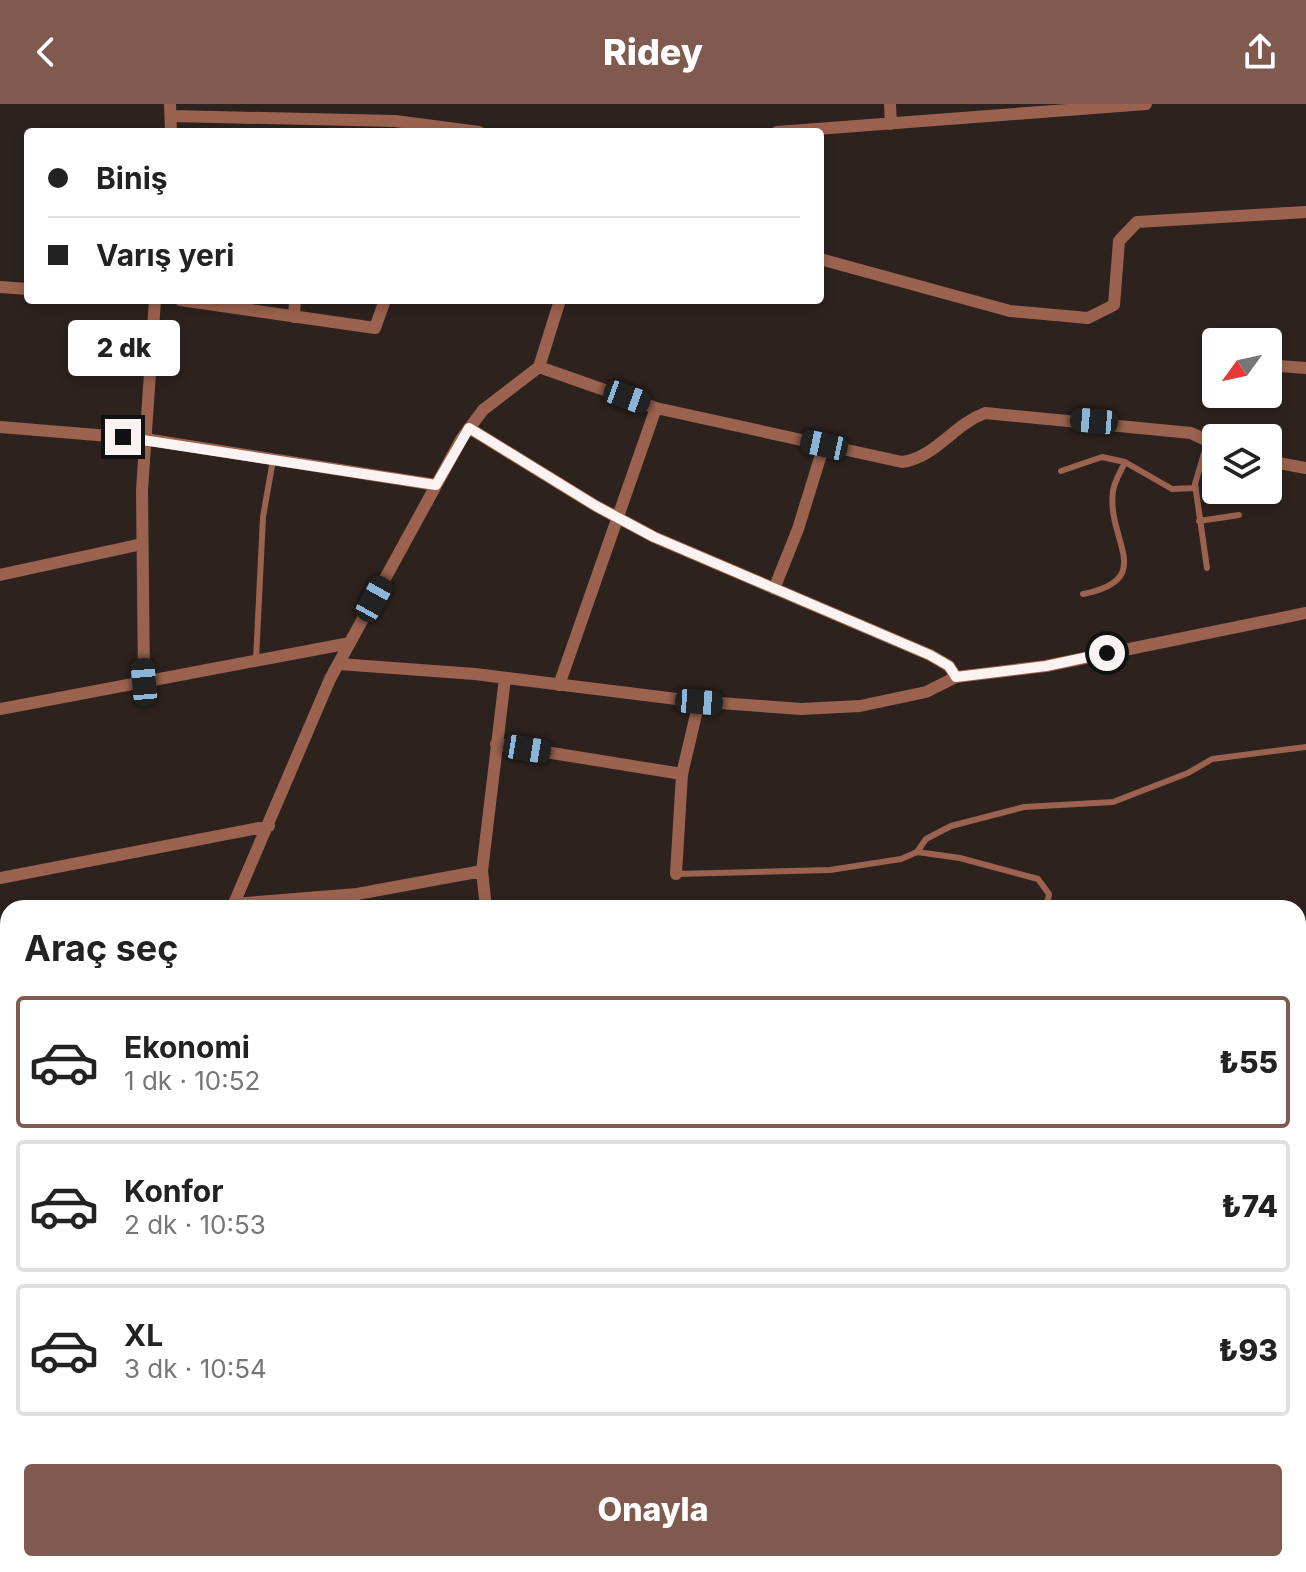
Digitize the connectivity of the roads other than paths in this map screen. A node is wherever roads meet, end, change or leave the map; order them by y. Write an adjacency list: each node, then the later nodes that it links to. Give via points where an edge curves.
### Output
1 (890, 104): 4 (street)
2 (1146, 104): 4 (street)
3 (170, 110): 5 (street)
4 (891, 124): 7 (street)
5 (302, 125): 6 (street)
6 (416, 128)
7 (824, 129)
8 (1306, 212): 9 (street, via 1137,222 1119,241 1114,305 1088,318 1010,311)
9 (824, 260)
10 (0, 287): 11 (street)
11 (24, 289)
12 (155, 304): 25 (street)
13 (207, 304): 17 (street)
14 (295, 304): 17 (street)
15 (384, 304): 17 (street, via 375,328)
16 (559, 304): 19 (street)
17 (294, 317)
18 (1282, 366): 20 (street)
19 (539, 367): 21 (street); 23 (street, via 483,410)
20 (1306, 368)
21 (656, 408): 26 (street); 36 (street)
22 (0, 427): 25 (street)
23 (469, 428): 33 (street); 36 (street)
24 (1202, 438): 26 (street, via 985,413 914,460)
25 (145, 439): 27 (street); 38 (street)
26 (824, 445): 41 (street)
27 (273, 460): 33 (street); 45 (lane, via 263,517)
28 (1125, 462): 31 (lane, via 1102,457); 34 (lane, via 1172,489); 42 (lane, via 1112,490 1124,571 1108,589)
29 (1282, 464): 30 (street)
30 (1306, 468)
31 (1061, 471)
32 (1202, 471): 34 (lane)
33 (436, 485): 44 (street)
34 (1196, 488): 37 (lane)
35 (1239, 515): 37 (lane)
36 (616, 517): 41 (street); 50 (street)
37 (1199, 521): 39 (lane)
38 (142, 544): 40 (street); 49 (street)
39 (1207, 568)
40 (0, 575)
41 (774, 589): 47 (street, via 930,655)
42 (1083, 594)
43 (1306, 613): 47 (street, via 1046,666)
44 (350, 643): 45 (street); 46 (street)
45 (256, 660): 49 (street)
46 (339, 664): 48 (street); 56 (street)
47 (956, 677): 51 (street, via 926,692 860,706 801,709)
48 (505, 678): 50 (street); 53 (street)
49 (144, 682): 52 (street)
50 (559, 685): 51 (street)
51 (699, 702): 55 (street)
52 (0, 709)
53 (496, 744): 55 (street); 58 (street)
54 (1306, 747): 57 (lane, via 1212,759 1113,802 1024,807 951,826 926,839)
55 (682, 774): 59 (street)
56 (269, 826): 60 (street); 61 (street)
57 (917, 852): 59 (lane, via 830,870); 64 (lane, via 1038,879)
58 (482, 871): 62 (street); 63 (street)
59 (676, 874)
60 (0, 878)
61 (236, 900)
62 (295, 900)
63 (485, 900)
64 (1048, 900)

